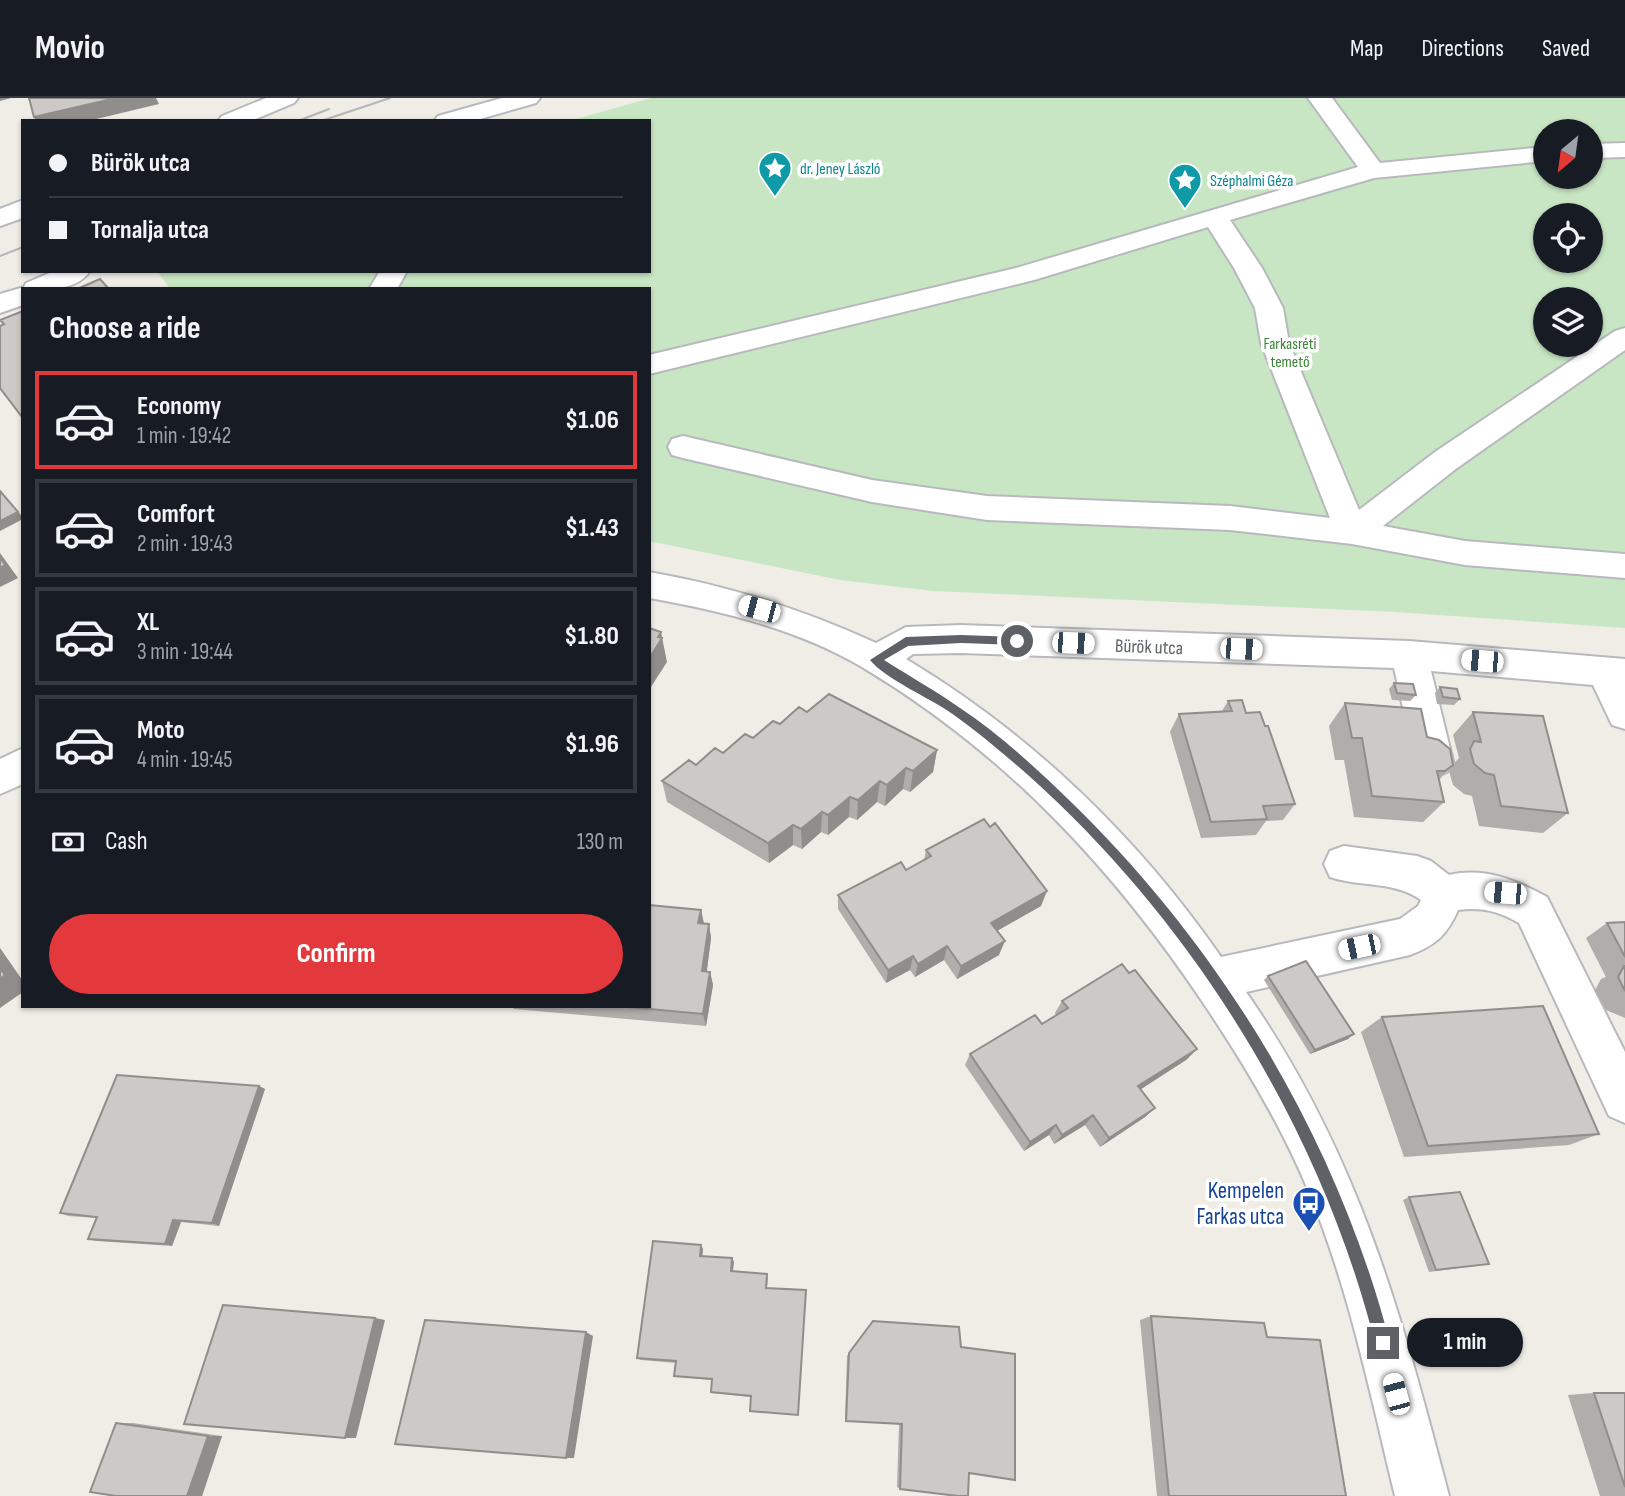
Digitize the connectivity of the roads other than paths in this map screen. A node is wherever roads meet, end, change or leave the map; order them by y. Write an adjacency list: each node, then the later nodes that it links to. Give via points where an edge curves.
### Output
1 (286, 98): 4 (street)
2 (528, 98): 5 (street)
3 (1320, 98): 9 (street)
4 (235, 119)
5 (453, 119)
6 (1625, 150): 7 (street)
7 (1603, 151)
8 (1533, 155): 9 (street)
9 (1373, 171): 11 (street)
10 (21, 209): 12 (street)
11 (1215, 217): 18 (street, via 1024,274); 20 (street, via 1269,308 1275,342)
12 (0, 218)
13 (73, 273): 14 (street)
14 (41, 287)
15 (21, 296): 16 (street)
16 (0, 304)
17 (1625, 337): 20 (street, via 1446,460)
18 (651, 365)
19 (683, 447): 20 (street, via 872,491 987,508 1230,518)
20 (1352, 532): 21 (street, via 1465,553)
21 (1625, 566)
22 (651, 585): 24 (street, via 759,609)
23 (1409, 655): 24 (street, Bürök utca, via 961,639 906,642); 25 (street, Bürök utca); 27 (street)
24 (876, 660): 32 (street, via 986,733 1073,809 1112,849)
25 (1615, 673): 26 (street)
26 (1625, 714)
27 (1434, 761)
28 (21, 765): 29 (street)
29 (0, 778)
30 (1344, 864): 31 (street, via 1417,874)
31 (1444, 894): 32 (street, via 1433,919 1410,936); 33 (street, via 1464,889 1505,893 1533,910)
32 (1213, 979): 34 (street, via 1266,1061 1339,1206 1370,1292)
33 (1625, 1100)
34 (1422, 1496)

